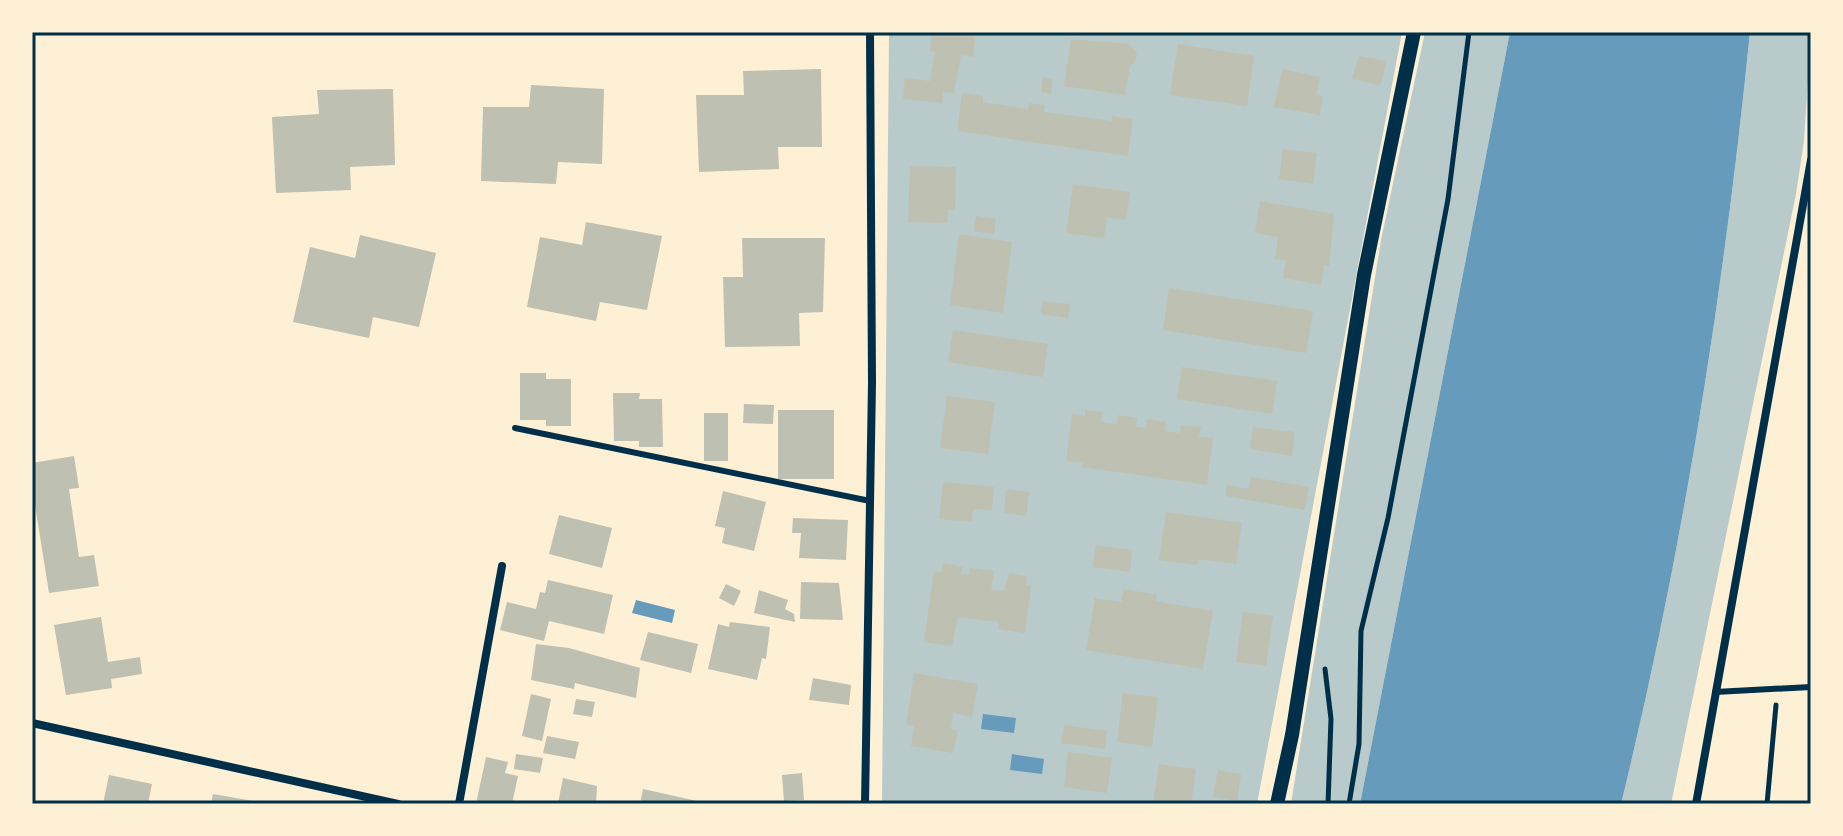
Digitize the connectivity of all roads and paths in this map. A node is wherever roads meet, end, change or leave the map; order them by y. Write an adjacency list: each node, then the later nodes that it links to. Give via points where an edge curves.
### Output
1 (870, 32): 6 (street)
2 (1414, 32): 17 (street, via 1364,275)
3 (1469, 32): 19 (path, via 1448,199 1388,518 1361,631 1359,744)
4 (1811, 160): 11 (street)
5 (515, 428): 6 (lane)
6 (870, 501): 16 (street)
7 (502, 566): 15 (street)
8 (1325, 666): 18 (path, via 1331,719)
9 (1811, 687): 10 (lane)
10 (1778, 689): 11 (lane); 21 (path)
11 (1713, 692): 20 (street)
12 (32, 716): 13 (street)
13 (32, 723): 14 (street)
14 (398, 804)
15 (459, 804)
16 (865, 804)
17 (1277, 804)
18 (1328, 804)
19 (1349, 804)
20 (1696, 804)
21 (1767, 804)

